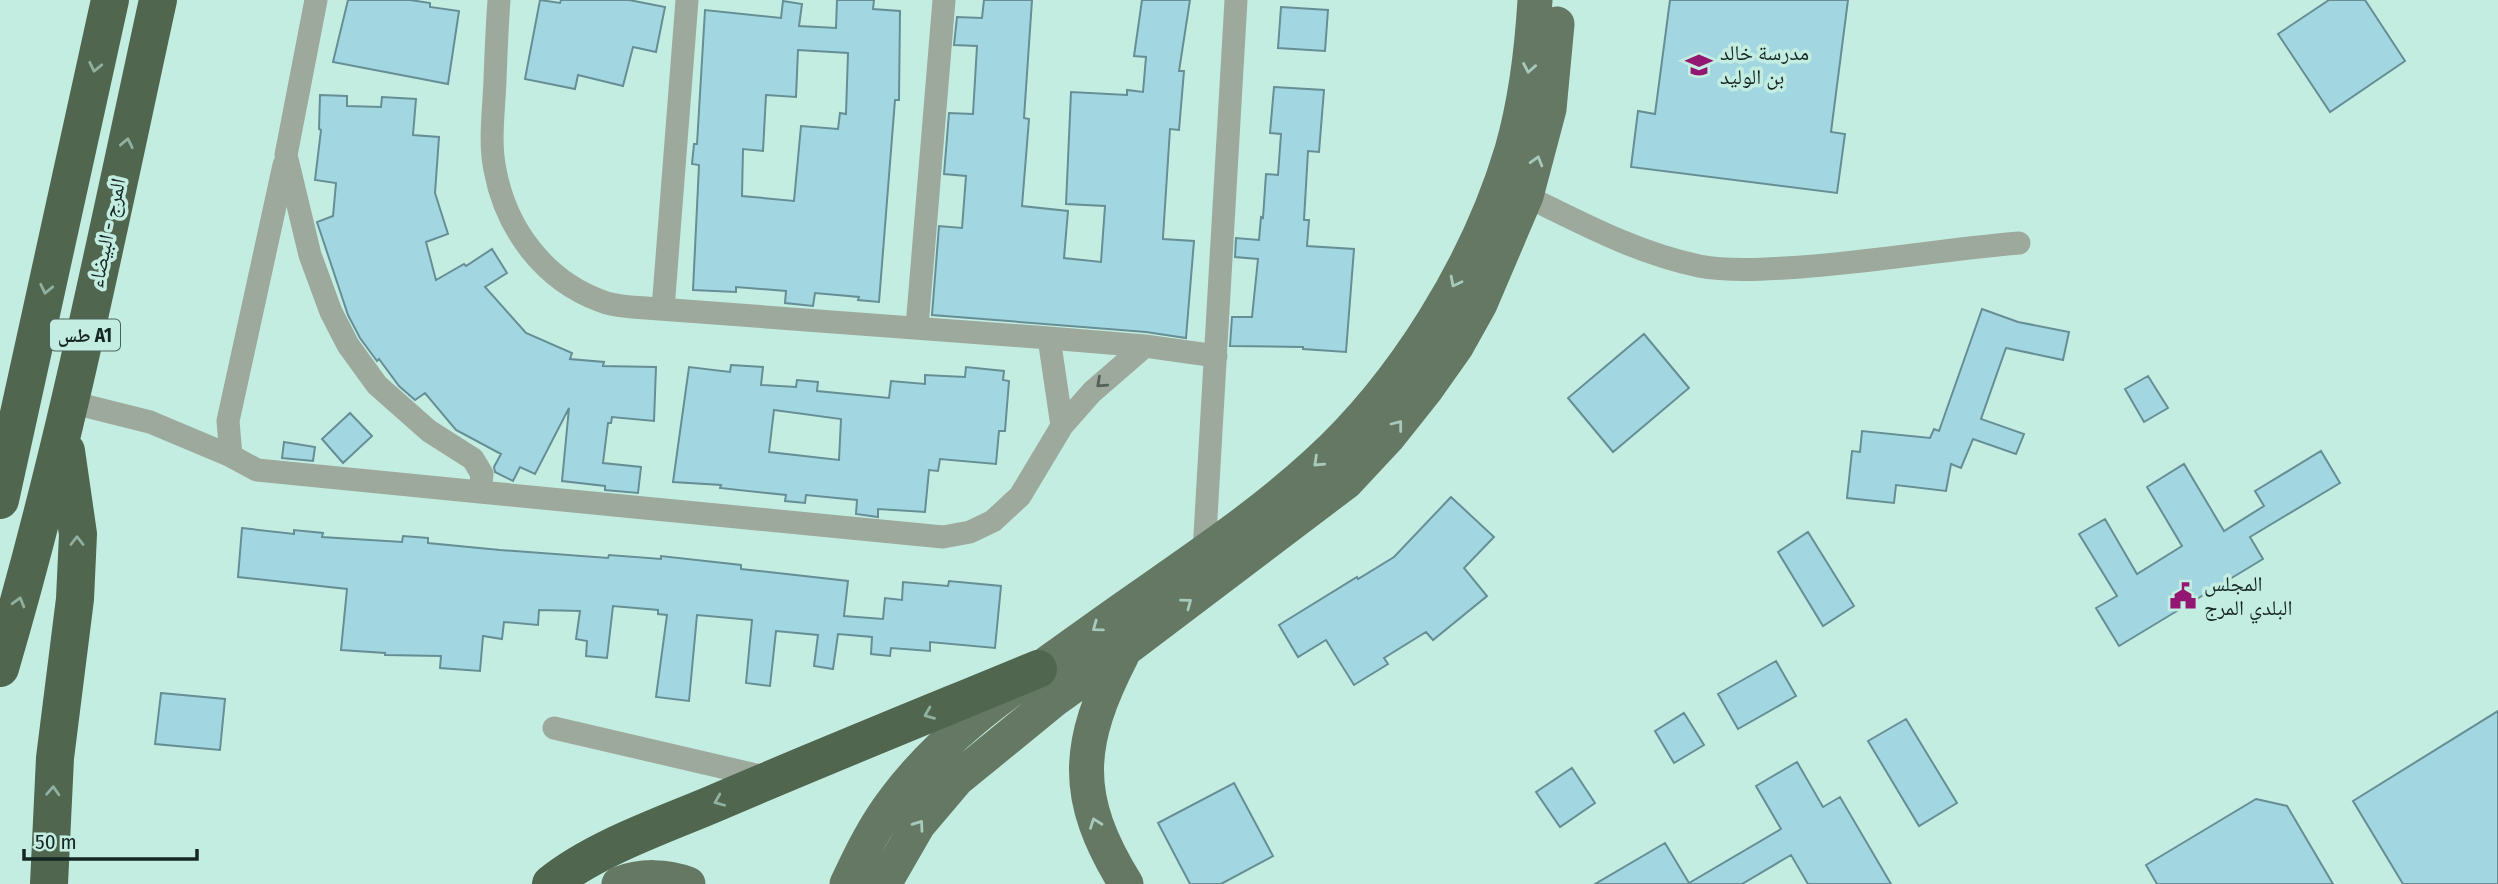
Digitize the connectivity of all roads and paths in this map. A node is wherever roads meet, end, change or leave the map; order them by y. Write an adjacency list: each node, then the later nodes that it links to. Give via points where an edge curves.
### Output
1 (110, 0): 22 (highway, طس A1, one-way to 22)
2 (158, 0): 18 (highway, المرج - البيضاء / طس A1, one-way to 2)
3 (316, 0): 10 (street)
4 (496, 0): 13 (street, via 492,145 502,198 515,228 539,262 569,286 602,302)
5 (687, 0): 13 (street)
6 (944, 0): 14 (street)
7 (1236, 0): 17 (street)
8 (1535, 0): 23 (main road, one-way to 23, via 1532,51 1512,150 1470,252 1419,343 1379,398 1318,463)
9 (1559, 0): 11 (main road, one-way to 9, via 1549,109)
10 (286, 155): 20 (street, via 228,421); 21 (street, via 310,255 348,345 377,386 429,431 473,459 482,474)
11 (1526, 196): 12 (street, via 1622,243 1703,266 1835,265); 25 (main road, one-way to 11, via 1328,497 1388,437 1456,347)
12 (2019, 243)
13 (663, 309): 14 (street)
14 (917, 327): 15 (street)
15 (1049, 338): 16 (street); 19 (street)
16 (1145, 346): 17 (street); 19 (street, one-way to 19, via 1092,392)
17 (1216, 356): 23 (street)
18 (67, 416): 20 (street, via 150,422); 26 (highway, المرج - البيضاء / طس A1, one-way to 18); 30 (highway, one-way to 18, via 55,758 75,599 78,534)
19 (1062, 426): 21 (street, via 1020,496 993,521 970,533 943,537)
20 (231, 456): 21 (street, via 257,470)
21 (480, 492)
22 (0, 500)
23 (1204, 552): 24 (main road)
24 (1146, 592): 25 (main road); 27 (main road, one-way to 27)
25 (1124, 650): 35 (main road, one-way to 25, via 918,825 957,779); 36 (main road, one-way to 25, via 1102,842 1086,788 1095,713)
26 (0, 668)
27 (1038, 670): 29 (highway, one-way to 29); 34 (main road, via 912,777 874,831)
28 (554, 729): 29 (street)
29 (771, 779): 31 (highway, one-way to 31, via 591,858)
30 (49, 884)
31 (551, 884)
32 (620, 884): 33 (main road, via 671,877)
33 (688, 884)
34 (847, 884)
35 (884, 884)
36 (1126, 884)

